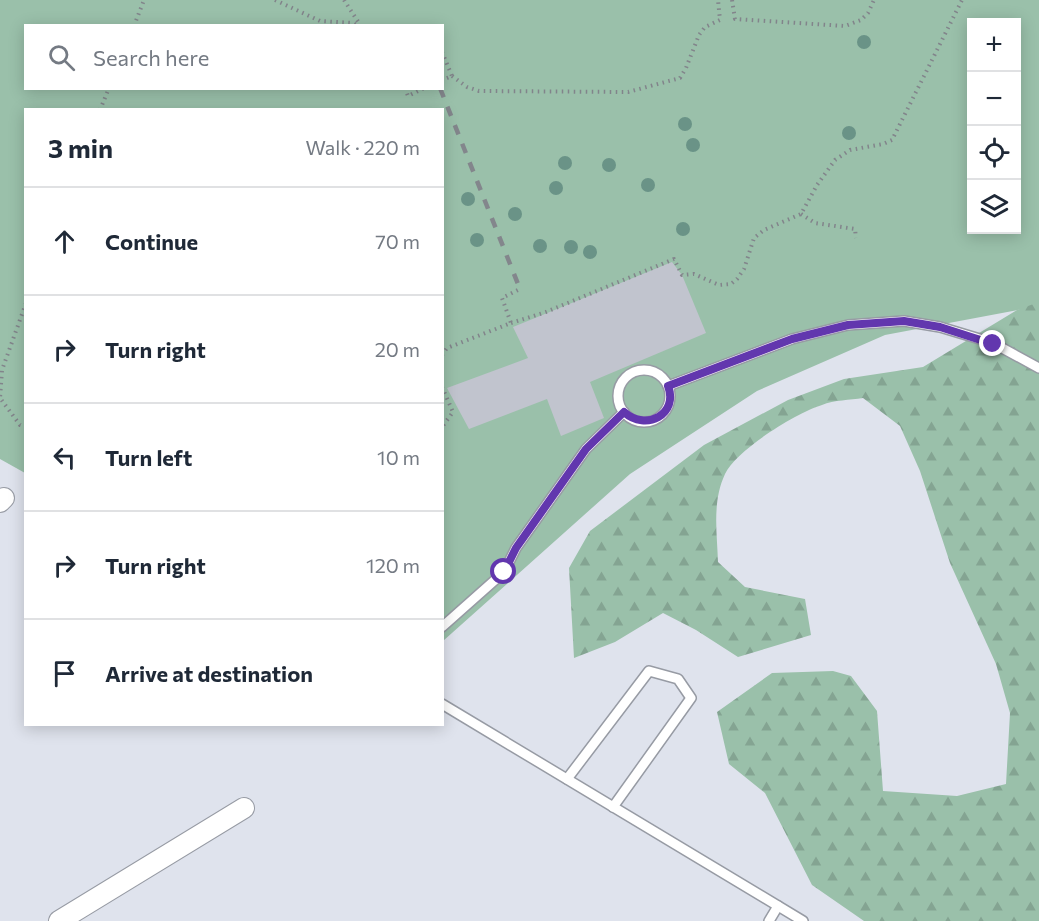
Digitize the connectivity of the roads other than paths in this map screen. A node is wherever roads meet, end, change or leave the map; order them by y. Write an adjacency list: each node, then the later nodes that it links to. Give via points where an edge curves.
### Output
1 (1039, 368): 2 (lane, via 993,344 940,327 904,321 848,325 792,339)
2 (668, 386): 3 (lane, via 668,407 656,419 639,422); 3 (lane, via 653,372 629,375 619,389)
3 (624, 412): 4 (lane, via 586,449 516,548 504,572)
4 (444, 625)
5 (444, 705): 6 (lane)
6 (567, 779): 7 (lane); 7 (lane, via 649,671 678,679 691,698)
7 (613, 807): 9 (lane)
8 (244, 808): 10 (street)
9 (778, 906): 11 (lane); 12 (lane)
10 (59, 921)
11 (769, 921)
12 (803, 921)

